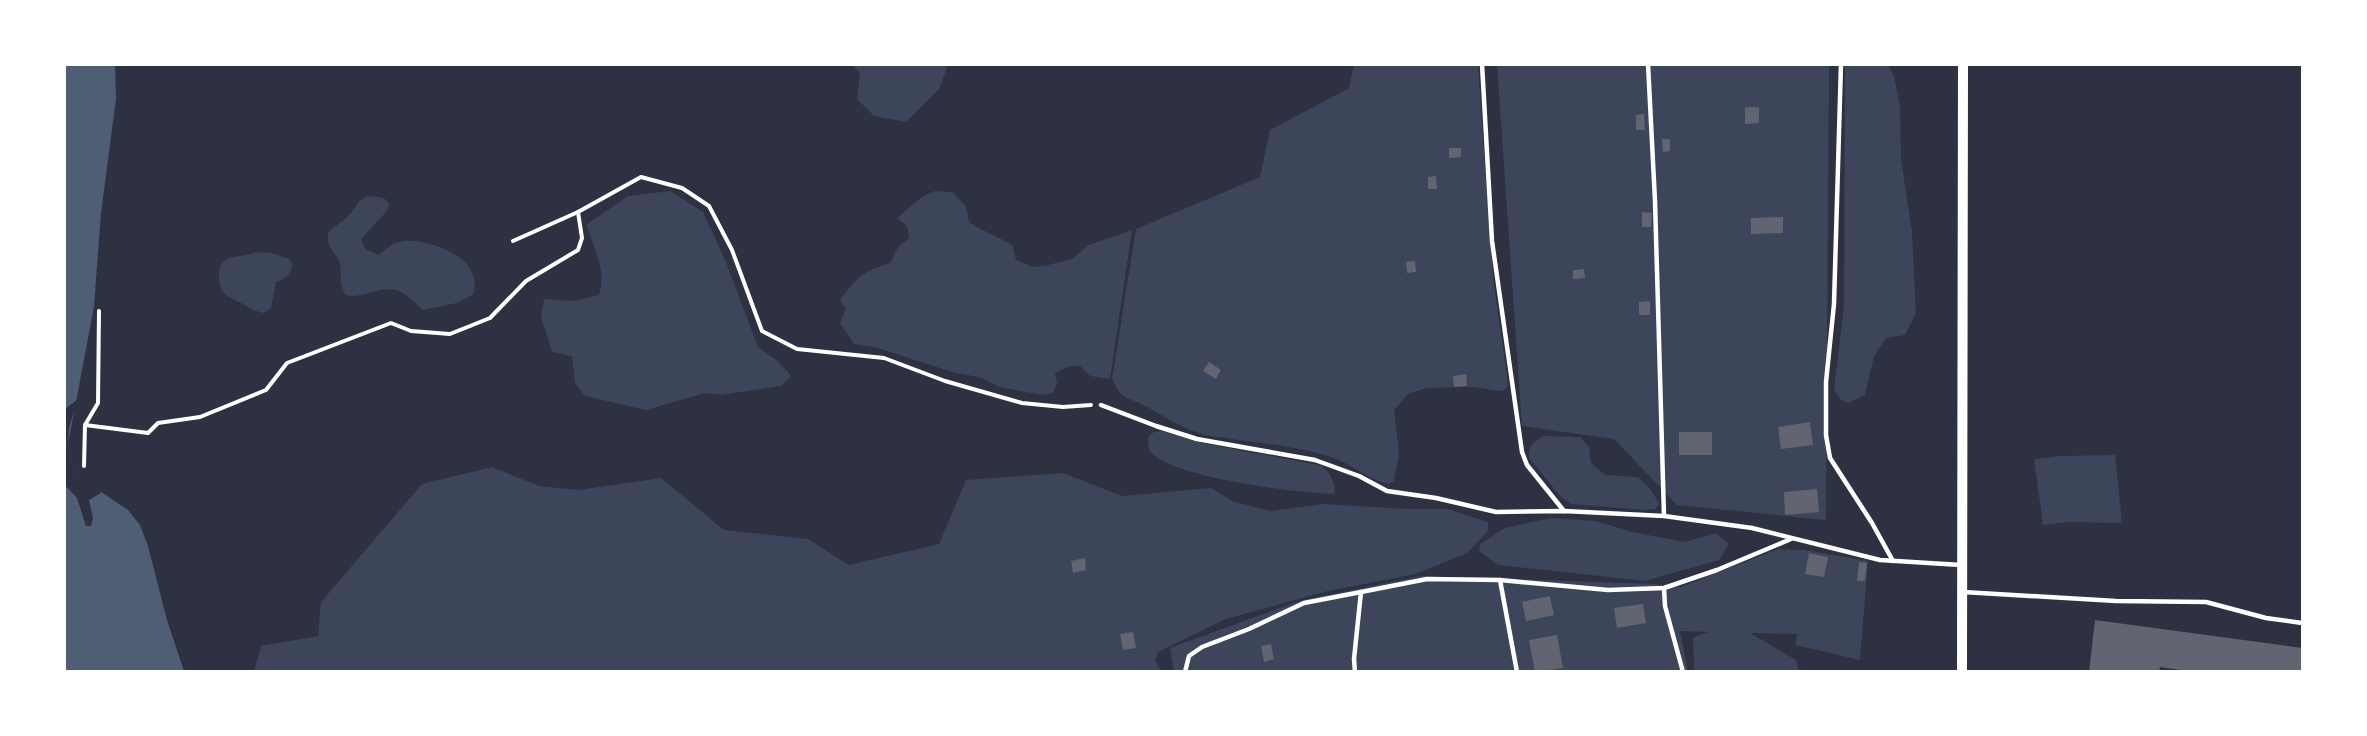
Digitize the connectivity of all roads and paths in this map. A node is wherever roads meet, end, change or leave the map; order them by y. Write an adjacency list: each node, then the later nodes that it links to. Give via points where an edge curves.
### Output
1 (1482, 64): 11 (lane, via 1492,241 1522,452 1527,465)
2 (1648, 64): 12 (lane)
3 (1841, 64): 14 (lane, via 1826,435 1830,458)
4 (1963, 64): 15 (street)
5 (578, 212): 6 (path); 8 (path, via 641,177 682,188 709,206 732,250 762,331 797,349 884,358 1022,403); 9 (path, via 582,238 578,250 526,281 490,318 450,334 411,331 391,323 287,363 266,390 200,417 158,423 148,433)
6 (513, 241)
7 (99, 311): 9 (path, via 98,403)
8 (1101, 405): 11 (lane, via 1197,439 1315,460 1359,476 1387,492 1496,512)
9 (84, 425): 10 (path)
10 (84, 466)
11 (1564, 512): 12 (lane)
12 (1664, 516): 13 (lane, via 1752,528)
13 (1791, 539): 14 (lane); 17 (lane)
14 (1893, 561): 15 (lane)
15 (1961, 565): 19 (street)
16 (1500, 580): 17 (lane, via 1608,590); 18 (lane, via 1427,579); 23 (lane)
17 (1664, 588): 24 (lane)
18 (1361, 592): 21 (lane, via 1304,603 1202,647 1189,656); 22 (lane)
19 (1962, 592): 20 (lane, via 2206,602); 25 (street)
20 (2302, 623)
21 (1185, 672)
22 (1355, 672)
23 (1517, 672)
24 (1683, 672)
25 (1962, 672)

